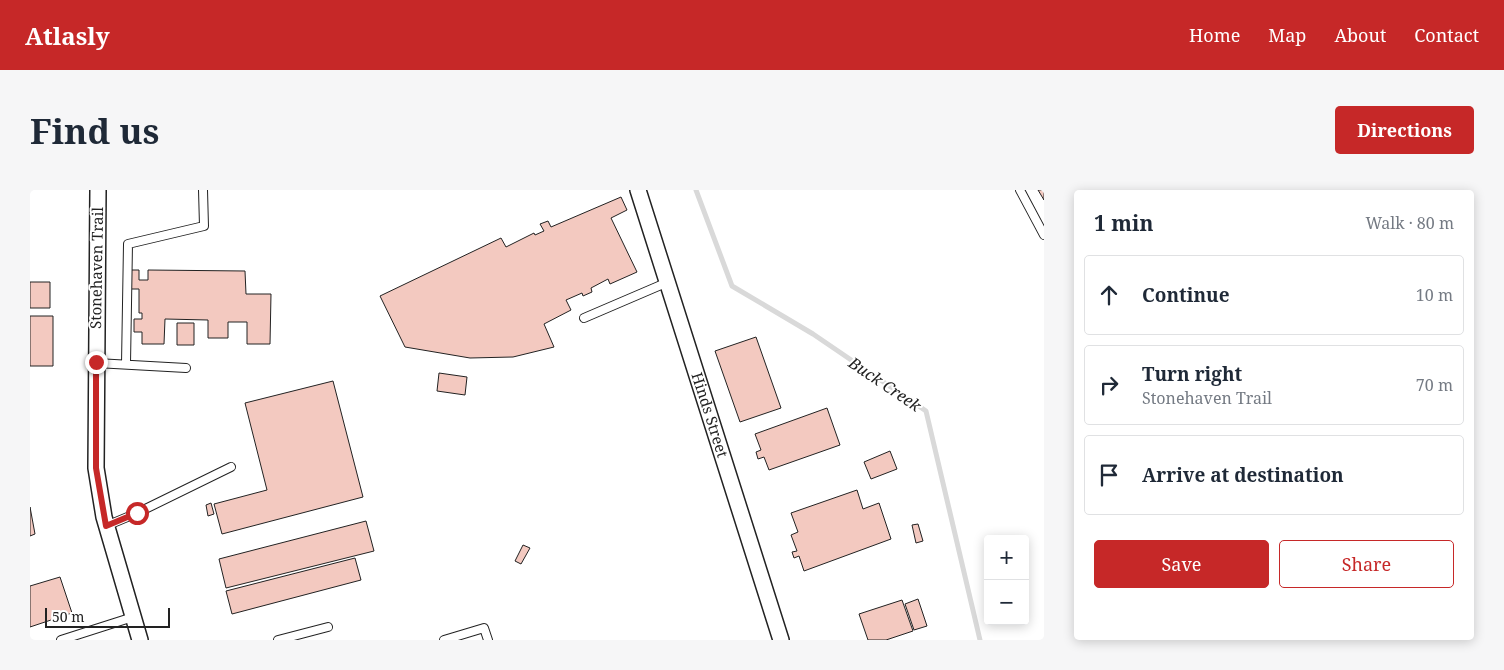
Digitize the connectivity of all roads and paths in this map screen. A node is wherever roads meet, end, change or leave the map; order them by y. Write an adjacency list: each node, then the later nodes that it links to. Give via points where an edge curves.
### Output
1 (98, 190): 8 (street, Stonehaven Trail)
2 (203, 190): 9 (lane, via 204,226 128,244)
3 (638, 190): 6 (street, Hinds Street)
4 (1020, 190): 5 (lane)
5 (1044, 235)
6 (668, 282): 7 (lane); 20 (street, Hinds Street)
7 (584, 318)
8 (96, 362): 9 (lane); 12 (street, Stonehaven Trail, via 96,468)
9 (126, 364): 10 (lane)
10 (186, 368)
11 (231, 467): 12 (lane)
12 (106, 526): 13 (street, Stonehaven Trail)
13 (133, 617): 15 (lane); 16 (street, Stonehaven Trail)
14 (328, 627): 17 (lane)
15 (61, 640)
16 (140, 640)
17 (278, 640)
18 (444, 640): 19 (lane, via 484,628)
19 (488, 640)
20 (781, 640)

